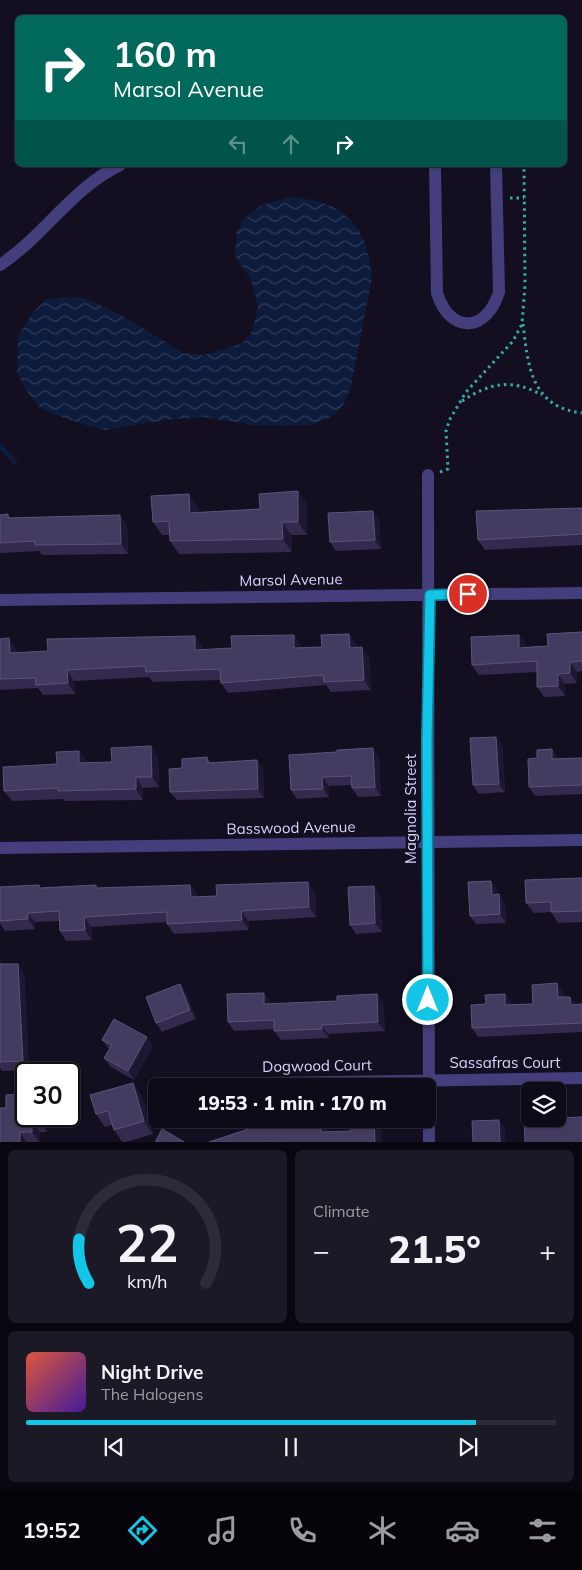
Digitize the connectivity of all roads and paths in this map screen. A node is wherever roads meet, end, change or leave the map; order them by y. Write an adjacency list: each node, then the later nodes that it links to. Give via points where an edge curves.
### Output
1 (117, 167): 5 (street, via 74,196 18,253)
2 (435, 167): 3 (street, via 437,293 449,317 462,323 475,323 487,316 499,292)
3 (496, 167)
4 (524, 167): 6 (path)
5 (0, 265)
6 (523, 320): 7 (path, via 530,371); 8 (path, via 512,341)
7 (543, 396): 8 (path, via 512,384 497,385 480,389); 9 (path, via 567,411)
8 (459, 403): 10 (path, via 446,431 448,469)
9 (582, 414)
10 (428, 475): 12 (street, Magnolia Street)
11 (582, 593): 12 (street, Marsol Avenue)
12 (430, 595): 13 (street, Marsol Avenue); 15 (street, Magnolia Street)
13 (0, 600)
14 (582, 840): 15 (street, Basswood Avenue)
15 (428, 842): 16 (street, Basswood Avenue); 17 (street, Magnolia Street)
16 (0, 848)
17 (429, 1078)
18 (582, 1078): 19 (street, Sassafras Court)
19 (436, 1080)
20 (429, 1128): 21 (street, Magnolia Street)
21 (429, 1142)

